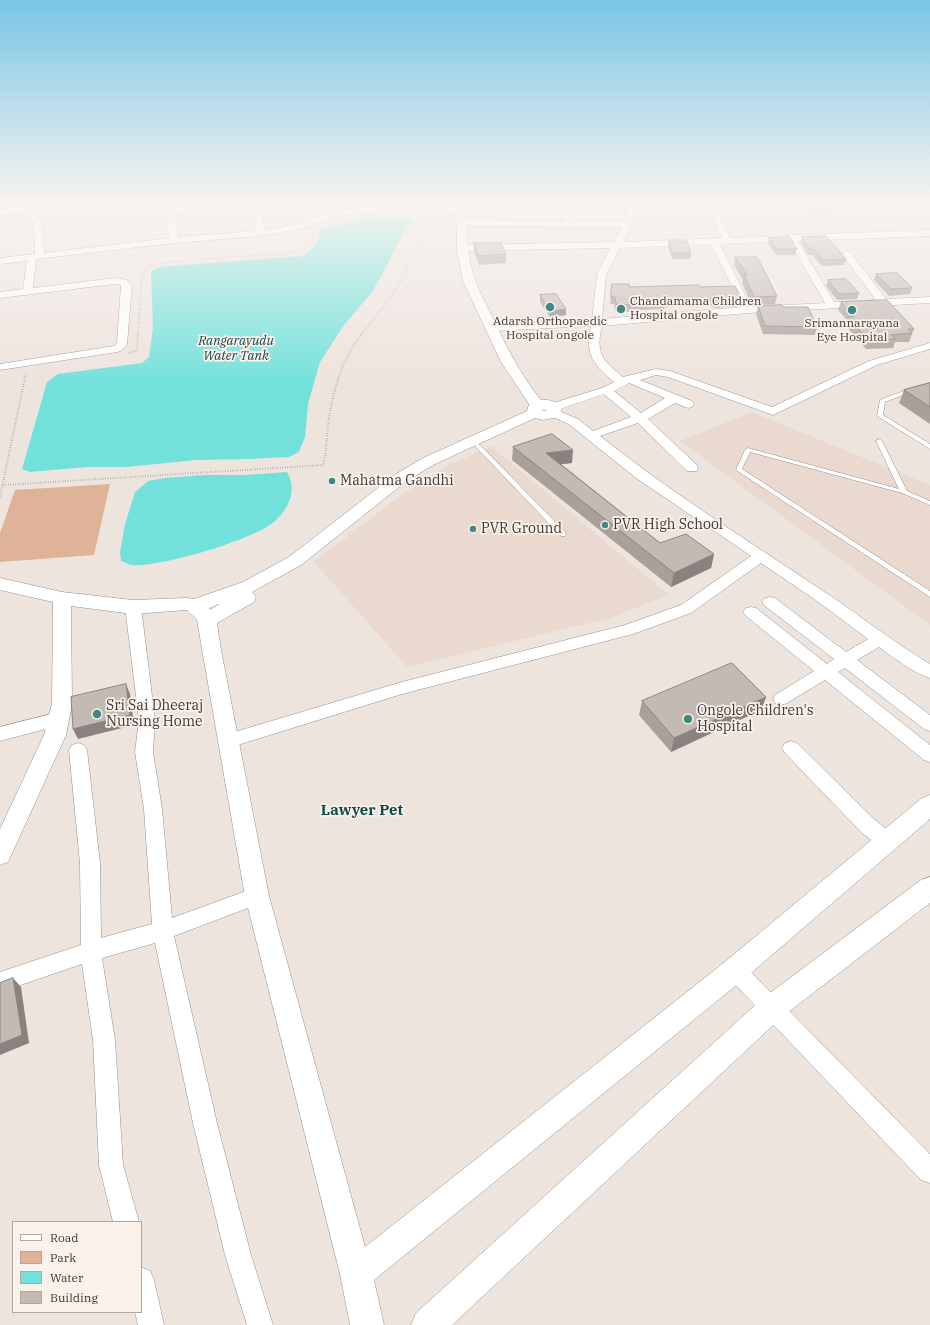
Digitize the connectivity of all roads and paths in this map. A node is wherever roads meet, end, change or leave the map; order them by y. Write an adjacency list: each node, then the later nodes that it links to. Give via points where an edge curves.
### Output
1 (35, 262): 9 (street)
2 (171, 262): 18 (path, via 144,270 137,351)
3 (411, 262): 33 (path, via 394,293 355,342 335,385 323,465)
4 (464, 262): 16 (street, via 468,281)
5 (608, 262): 15 (street, via 603,271)
6 (724, 262): 14 (street)
7 (806, 262): 13 (street)
8 (852, 262): 12 (street)
9 (28, 291): 10 (street); 19 (street, via 124,282 127,286 122,344 117,350)
10 (0, 295)
11 (930, 300): 12 (street)
12 (883, 302): 13 (street)
13 (831, 305): 14 (street)
14 (748, 310): 15 (street)
15 (597, 323): 16 (street); 21 (street, via 593,342 595,354 602,367)
16 (492, 328): 26 (street, via 525,391)
17 (930, 346): 21 (street, via 873,363 772,411 670,374 652,373)
18 (122, 354)
19 (0, 367)
20 (26, 372): 33 (path)
21 (626, 380): 23 (street); 24 (street)
22 (930, 385): 31 (lane, via 882,401 880,416)
23 (606, 390): 26 (street); 27 (street)
24 (672, 398): 25 (street); 27 (street)
25 (688, 404)
26 (545, 411): 28 (street, via 574,422); 30 (street); 45 (street, via 429,461 402,477 295,561)
27 (640, 418): 28 (street); 32 (street)
28 (592, 435): 38 (street, via 641,475)
29 (879, 441): 34 (lane)
30 (478, 446): 37 (lane); 45 (street, via 430,470 389,496 297,567 259,590)
31 (930, 447)
32 (692, 468)
33 (3, 485): 35 (path)
34 (904, 492): 36 (lane); 40 (lane, via 748,450 739,470)
35 (0, 497)
36 (930, 503)
37 (563, 534)
38 (761, 556): 46 (street); 54 (street, via 686,609 628,630 402,688)
39 (0, 584): 41 (street)
40 (930, 594)
41 (62, 598): 43 (street); 51 (street, via 62,704)
42 (770, 602): 47 (street)
43 (132, 607): 45 (street, via 187,604); 64 (street, via 147,720 144,752 153,809)
44 (752, 612): 48 (street)
45 (201, 613): 54 (street)
46 (880, 639): 47 (street); 49 (street)
47 (848, 660): 48 (street); 52 (street)
48 (827, 672): 50 (street); 57 (street)
49 (930, 672)
50 (781, 698)
51 (59, 719): 53 (street); 59 (street, via 55,735)
52 (930, 724)
53 (0, 734)
54 (228, 741): 63 (street)
55 (791, 748): 60 (street, via 868,826)
56 (78, 750): 65 (street, via 90,863)
57 (930, 755)
58 (930, 805): 60 (street)
59 (7, 826): 61 (street)
60 (887, 841): 66 (street)
61 (0, 855)
62 (930, 888): 68 (street)
63 (257, 896): 64 (street); 71 (street)
64 (163, 931): 65 (street); 74 (street, via 209,1138 238,1255)
65 (91, 951): 67 (street); 70 (street, via 104,1040 111,1165)
66 (735, 970): 68 (street); 71 (street)
67 (0, 982)
68 (772, 1008): 69 (street); 76 (street)
69 (930, 1171)
70 (126, 1221)
71 (356, 1274): 75 (street)
72 (142, 1284): 73 (street)
73 (151, 1325)
74 (260, 1325)
75 (367, 1325)
76 (428, 1325)

